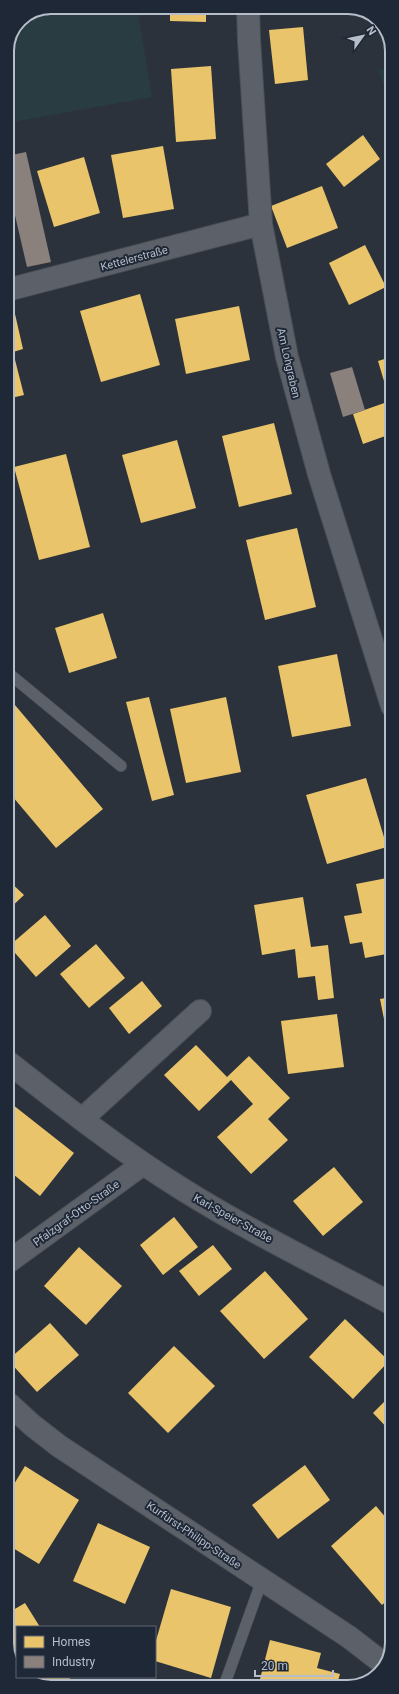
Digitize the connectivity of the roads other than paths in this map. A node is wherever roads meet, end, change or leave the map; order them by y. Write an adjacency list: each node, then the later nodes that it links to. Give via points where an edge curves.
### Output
1 (248, 14): 2 (street, Am Lohgraben)
2 (261, 224): 3 (street, Kettelerstraße); 5 (street, Am Lohgraben, via 287,358 300,409)
3 (14, 288)
4 (14, 678): 6 (lane)
5 (385, 683)
6 (121, 766)
7 (200, 1011): 9 (street)
8 (14, 1067): 9 (street, Karl-Speier-Straße)
9 (82, 1119): 10 (street, Karl-Speier-Straße)
10 (143, 1164): 11 (street, Pfalzgraf-Otto-Straße); 12 (street, Karl-Speier-Straße, via 229,1218)
11 (14, 1258)
12 (385, 1300)
13 (14, 1408): 14 (street, Kurfürst-Philipp-Straße, via 59,1446)
14 (262, 1580): 15 (street, Kurfürst-Philipp-Straße, via 349,1637); 16 (lane)
15 (380, 1661)
16 (226, 1680)

